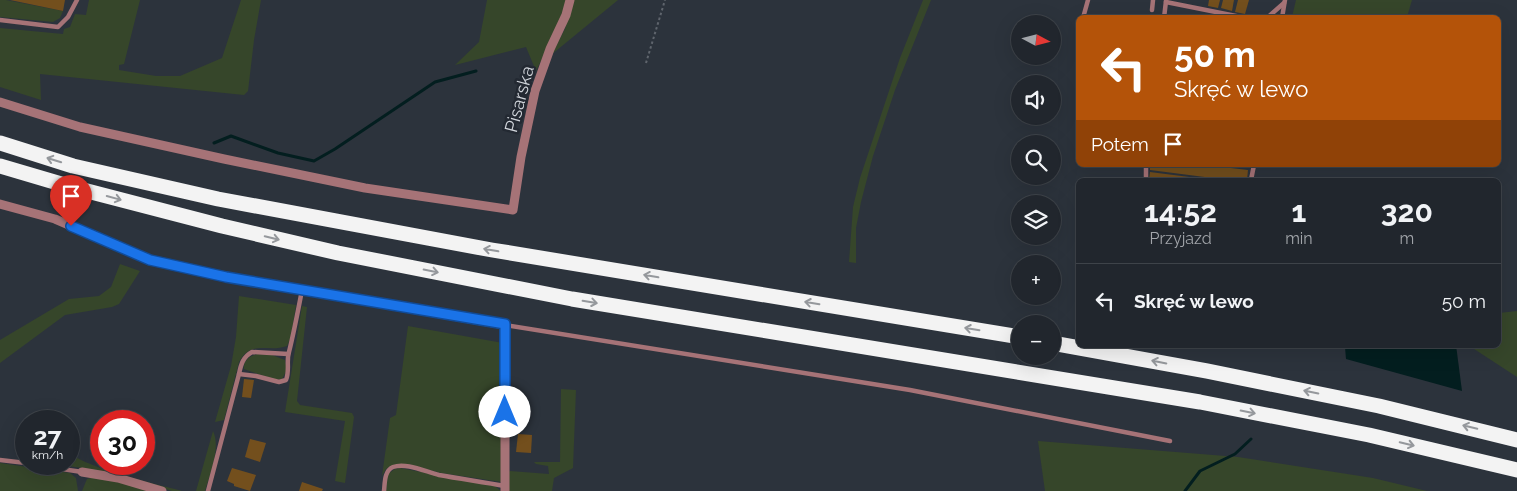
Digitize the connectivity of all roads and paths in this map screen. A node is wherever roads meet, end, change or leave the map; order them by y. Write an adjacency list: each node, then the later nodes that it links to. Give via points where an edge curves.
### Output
1 (77, 0): 14 (lane, via 68,18 58,26)
2 (570, 0): 16 (street, Pisarska, via 535,91 514,210 365,188 224,159 80,127)
3 (665, 0): 15 (path)
4 (1088, 0): 9 (lane)
5 (1153, 0): 8 (lane)
6 (1166, 1): 10 (lane); 11 (lane)
7 (1284, 2): 12 (lane); 13 (lane)
8 (1152, 10)
9 (1084, 15)
10 (1164, 15)
11 (1232, 15)
12 (1270, 15)
13 (1282, 15)
14 (0, 20)
15 (646, 63)
16 (0, 102)
17 (0, 143): 22 (highway, one-way to 17, via 492,250 218,199 73,166)
18 (0, 166): 32 (highway, one-way to 32, via 222,226 338,253 572,299 1200,402 1369,435)
19 (0, 204): 20 (street, via 55,219 150,260)
20 (302, 290): 21 (street); 26 (lane, via 293,343)
21 (505, 324): 28 (lane, via 910,390); 34 (street)
22 (1011, 336)
23 (1061, 345): 24 (highway, one-way to 23)
24 (1076, 347)
25 (1080, 348): 29 (highway, one-way to 25, via 1379,406)
26 (288, 354): 27 (lane, via 247,354); 27 (lane, via 289,374 286,380)
27 (239, 374): 36 (lane)
28 (1170, 440)
29 (1517, 440)
30 (0, 460): 31 (lane)
31 (15, 462)
32 (1517, 470)
33 (82, 472): 35 (street)
34 (505, 488): 37 (lane, via 399,466 392,467 385,476)
35 (162, 491)
36 (208, 491)
37 (384, 491)

